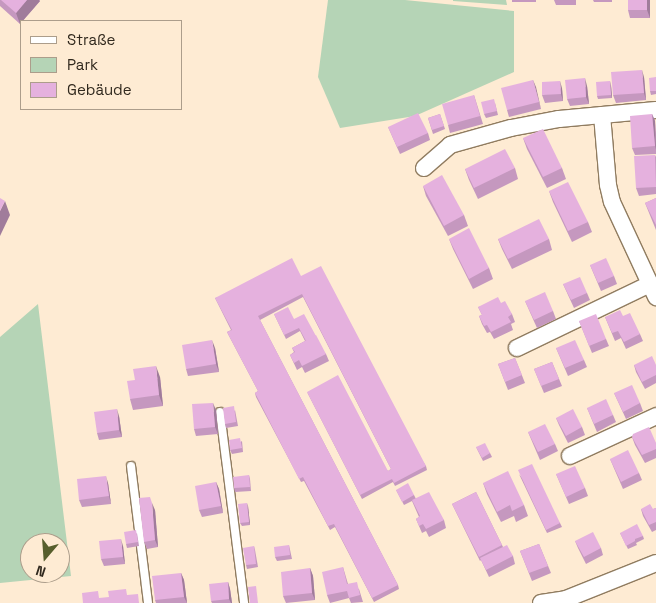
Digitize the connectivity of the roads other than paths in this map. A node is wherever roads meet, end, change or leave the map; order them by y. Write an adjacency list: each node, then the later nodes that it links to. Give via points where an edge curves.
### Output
1 (656, 110): 2 (street)
2 (602, 115): 3 (street, via 511,128 450,145); 4 (street, via 612,202)
3 (424, 168)
4 (653, 291): 5 (street)
5 (518, 348)
6 (220, 412): 12 (lane)
7 (656, 416): 8 (street)
8 (570, 456)
9 (132, 466): 11 (lane)
10 (656, 563): 13 (street, via 566,599)
11 (148, 603)
12 (244, 603)
13 (541, 603)

